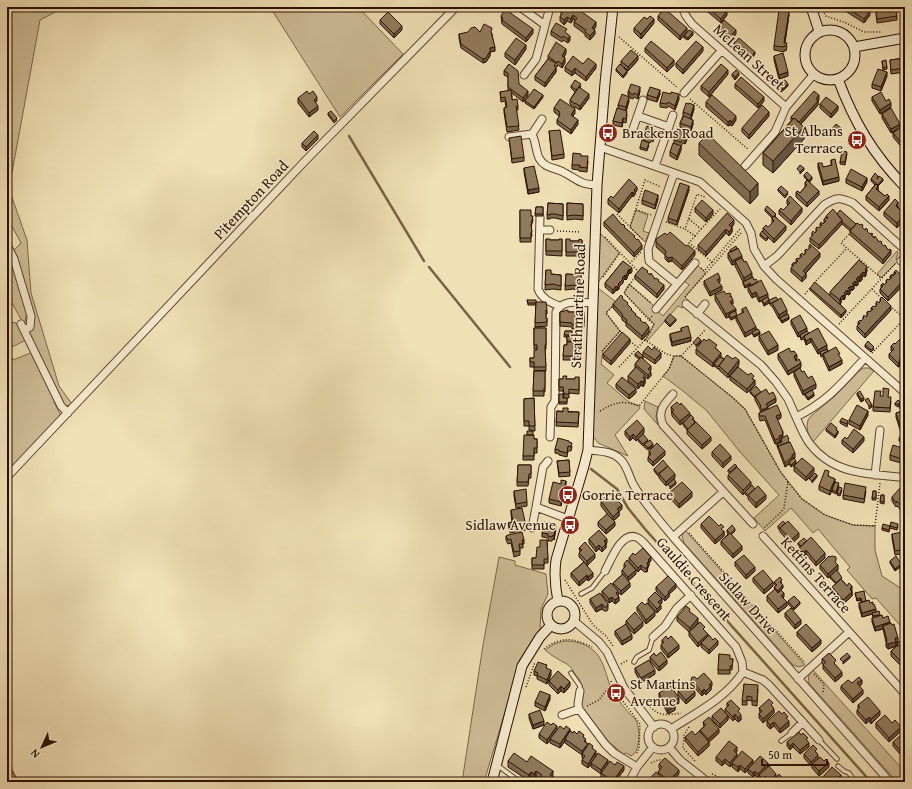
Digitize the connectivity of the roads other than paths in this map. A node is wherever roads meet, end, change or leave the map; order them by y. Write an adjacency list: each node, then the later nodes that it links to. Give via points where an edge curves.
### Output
1 (456, 7): 48 (street, Pitempton Road, via 306,160)
2 (520, 7): 7 (street)
3 (550, 7): 7 (street)
4 (612, 7): 25 (street, Strathmartine Road)
5 (682, 7): 11 (street, McLean Street, via 692,24)
6 (811, 7): 8 (street)
7 (545, 25): 13 (street, via 536,59)
8 (819, 31): 10 (street, via 827,29 844,33); 12 (street, via 812,36 804,51 808,68)
9 (905, 38): 10 (street)
10 (854, 47): 14 (street, via 852,66 848,73)
11 (721, 50): 15 (street); 17 (street, McLean Street)
12 (814, 74): 14 (street, via 821,79); 17 (street, McLean Street)
13 (524, 75)
14 (838, 79): 30 (street, via 860,129 876,154)
15 (684, 93)
16 (643, 100): 19 (street)
17 (786, 107): 27 (street, McLean Street, via 775,132)
18 (673, 115): 21 (street)
19 (638, 116): 21 (street); 22 (street)
20 (542, 119): 23 (street)
21 (669, 127): 26 (street)
22 (633, 129)
23 (532, 134): 24 (street); 29 (street, via 543,164 565,172 578,182)
24 (509, 137)
25 (600, 147): 26 (street); 29 (street, Strathmartine Road)
26 (655, 166): 28 (street)
27 (745, 166)
28 (674, 173): 37 (street, via 700,182 746,223 754,249); 38 (street, via 646,248 649,261)
29 (597, 185): 39 (street, Strathmartine Road)
30 (905, 187)
31 (540, 217): 32 (street)
32 (540, 230): 33 (street); 42 (street, via 538,289 544,299)
33 (550, 230)
34 (7, 245): 48 (street, via 14,259 31,316 30,327 23,327 61,406)
35 (905, 250): 37 (street, via 853,203 842,198 832,199 778,256)
36 (695, 263): 38 (street)
37 (764, 266): 45 (street)
38 (677, 284): 43 (street)
39 (592, 304): 42 (street, via 566,302); 52 (street, Strathmartine Road)
40 (686, 304): 44 (street)
41 (705, 304): 44 (street)
42 (559, 306): 51 (street, via 556,312 554,401 551,407)
43 (656, 309)
44 (697, 314): 49 (street, via 761,365 788,399)
45 (865, 358): 46 (street); 49 (street, via 832,394 811,410)
46 (905, 392)
47 (673, 394): 57 (street, via 662,407 660,417 663,425)
48 (68, 413): 55 (street, Pitempton Road)
49 (796, 417): 54 (street, via 810,444 824,457 856,473)
50 (880, 430): 54 (street)
51 (550, 437)
52 (588, 450): 59 (street, Strathmartine Road); 63 (street, Sidlaw Drive, via 611,454 620,459 637,489)
53 (548, 461): 58 (street, via 543,467)
54 (878, 475): 56 (street)
55 (7, 477)
56 (905, 479)
57 (724, 492): 60 (street); 63 (street)
58 (536, 506): 59 (street); 61 (street)
59 (568, 519): 67 (street, Strathmartine Road, via 554,574)
60 (753, 524)
61 (532, 528)
62 (761, 534): 70 (street, Kettins Terrace)
63 (673, 537): 75 (street, Sidlaw Drive)
64 (605, 571): 65 (lane, Gauldie Crescent, via 592,588); 66 (street, Gauldie Crescent, via 622,540 629,536 636,537 644,542)
65 (582, 594)
66 (691, 595): 71 (street, via 677,608 665,626); 73 (street, Gauldie Crescent, via 736,647)
67 (558, 601): 68 (street, via 571,605 575,612); 69 (street, via 548,611 548,621)
68 (574, 621): 69 (street, via 564,629); 81 (street, via 607,652 620,681)
69 (551, 625): 89 (street, via 540,637 522,666)
70 (849, 632): 75 (street, Kettins Terrace); 77 (street, Kettins Terrace)
71 (652, 637): 72 (lane, via 649,650 637,657)
72 (634, 662)
73 (743, 672): 80 (street, via 763,680); 82 (street, via 715,700)
74 (571, 673): 76 (lane, via 578,682)
75 (798, 679): 97 (street, Sidlaw Drive)
76 (580, 691): 78 (street)
77 (905, 694)
78 (579, 709): 79 (street); 91 (street, via 614,753)
79 (562, 715)
80 (803, 722): 83 (street); 84 (street)
81 (654, 727): 82 (street, via 661,724); 86 (street, via 650,730 649,739)
82 (671, 729): 87 (street, via 674,740)
83 (792, 732): 85 (lane)
84 (819, 740): 88 (lane)
85 (781, 742)
86 (653, 747): 87 (street, via 661,750); 91 (street)
87 (669, 747): 95 (street, via 680,760)
88 (837, 759)
89 (496, 764): 92 (street); 93 (lane)
90 (838, 766): 96 (lane, via 849,773)
91 (637, 767): 94 (street)
92 (492, 782)
93 (521, 782)
94 (629, 782)
95 (708, 782)
96 (855, 782)
97 (890, 782)

